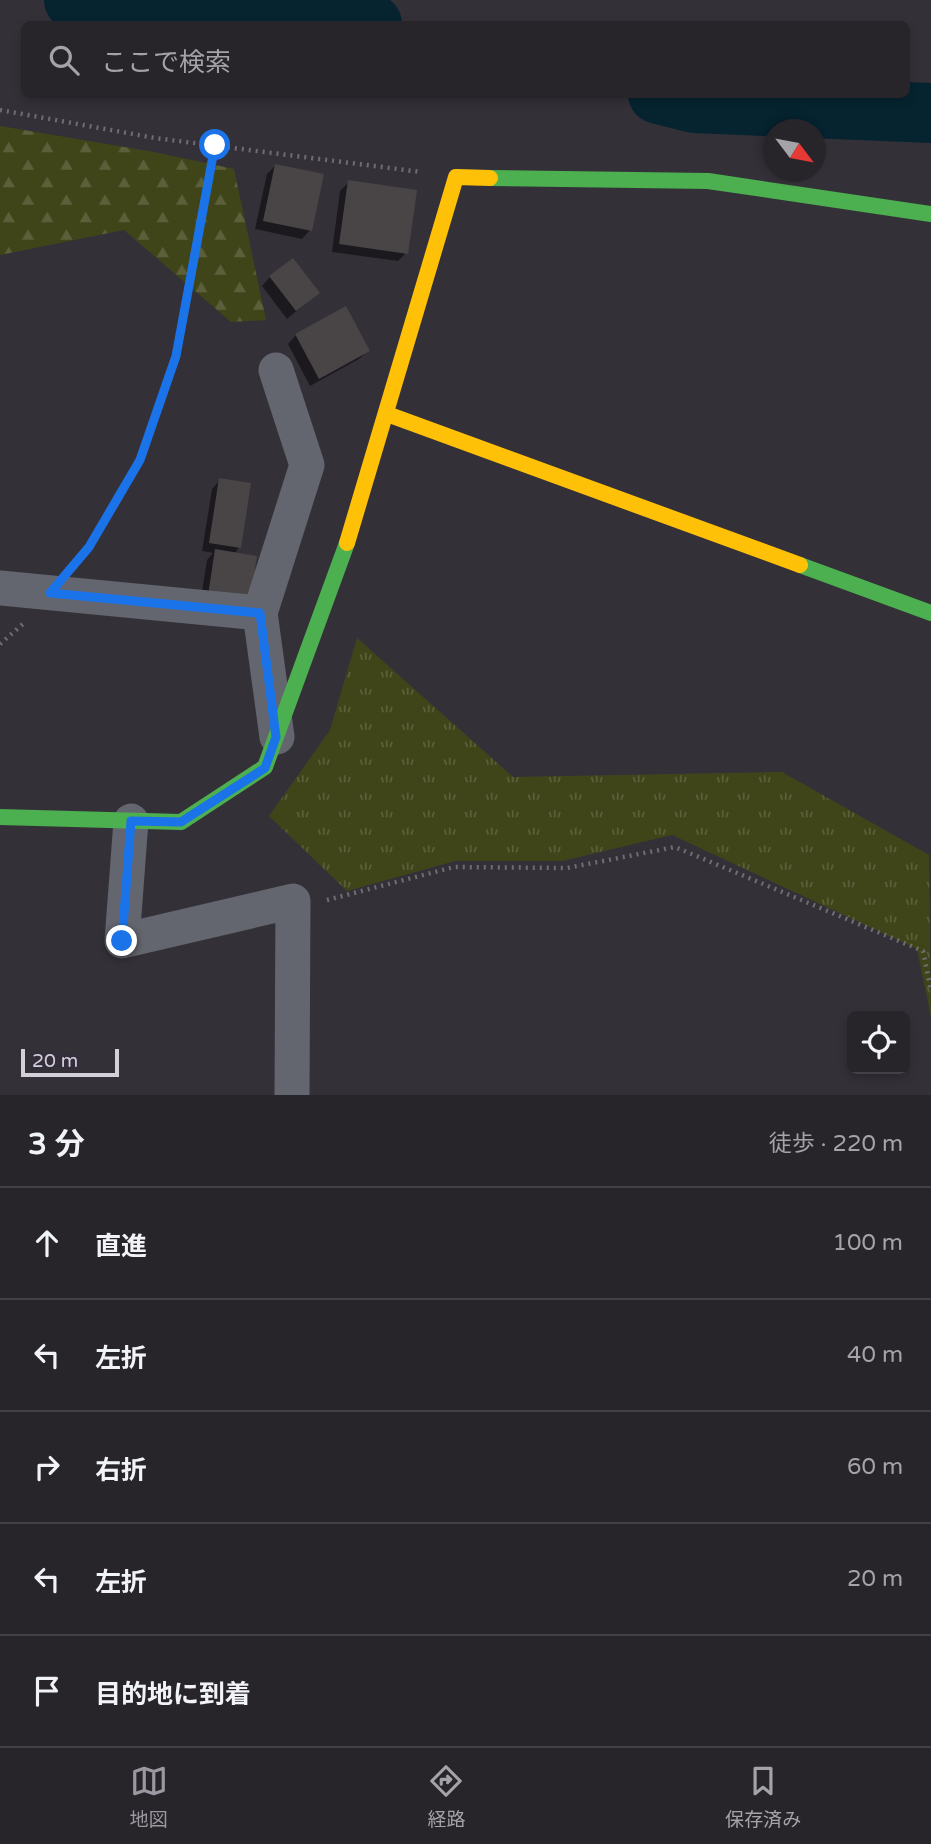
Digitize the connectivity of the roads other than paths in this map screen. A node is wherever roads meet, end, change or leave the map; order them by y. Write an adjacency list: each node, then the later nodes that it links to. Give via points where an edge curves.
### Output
1 (931, 214): 3 (street, via 708,181 456,177)
2 (276, 370): 5 (street, via 307,465)
3 (387, 414): 6 (street); 7 (street, via 350,534)
4 (0, 588): 5 (street)
5 (260, 613): 7 (street)
6 (931, 613)
7 (276, 737): 9 (street, via 265,768 181,822)
8 (0, 817): 9 (street)
9 (131, 821): 10 (street, via 122,941 293,901)
10 (292, 1095)

